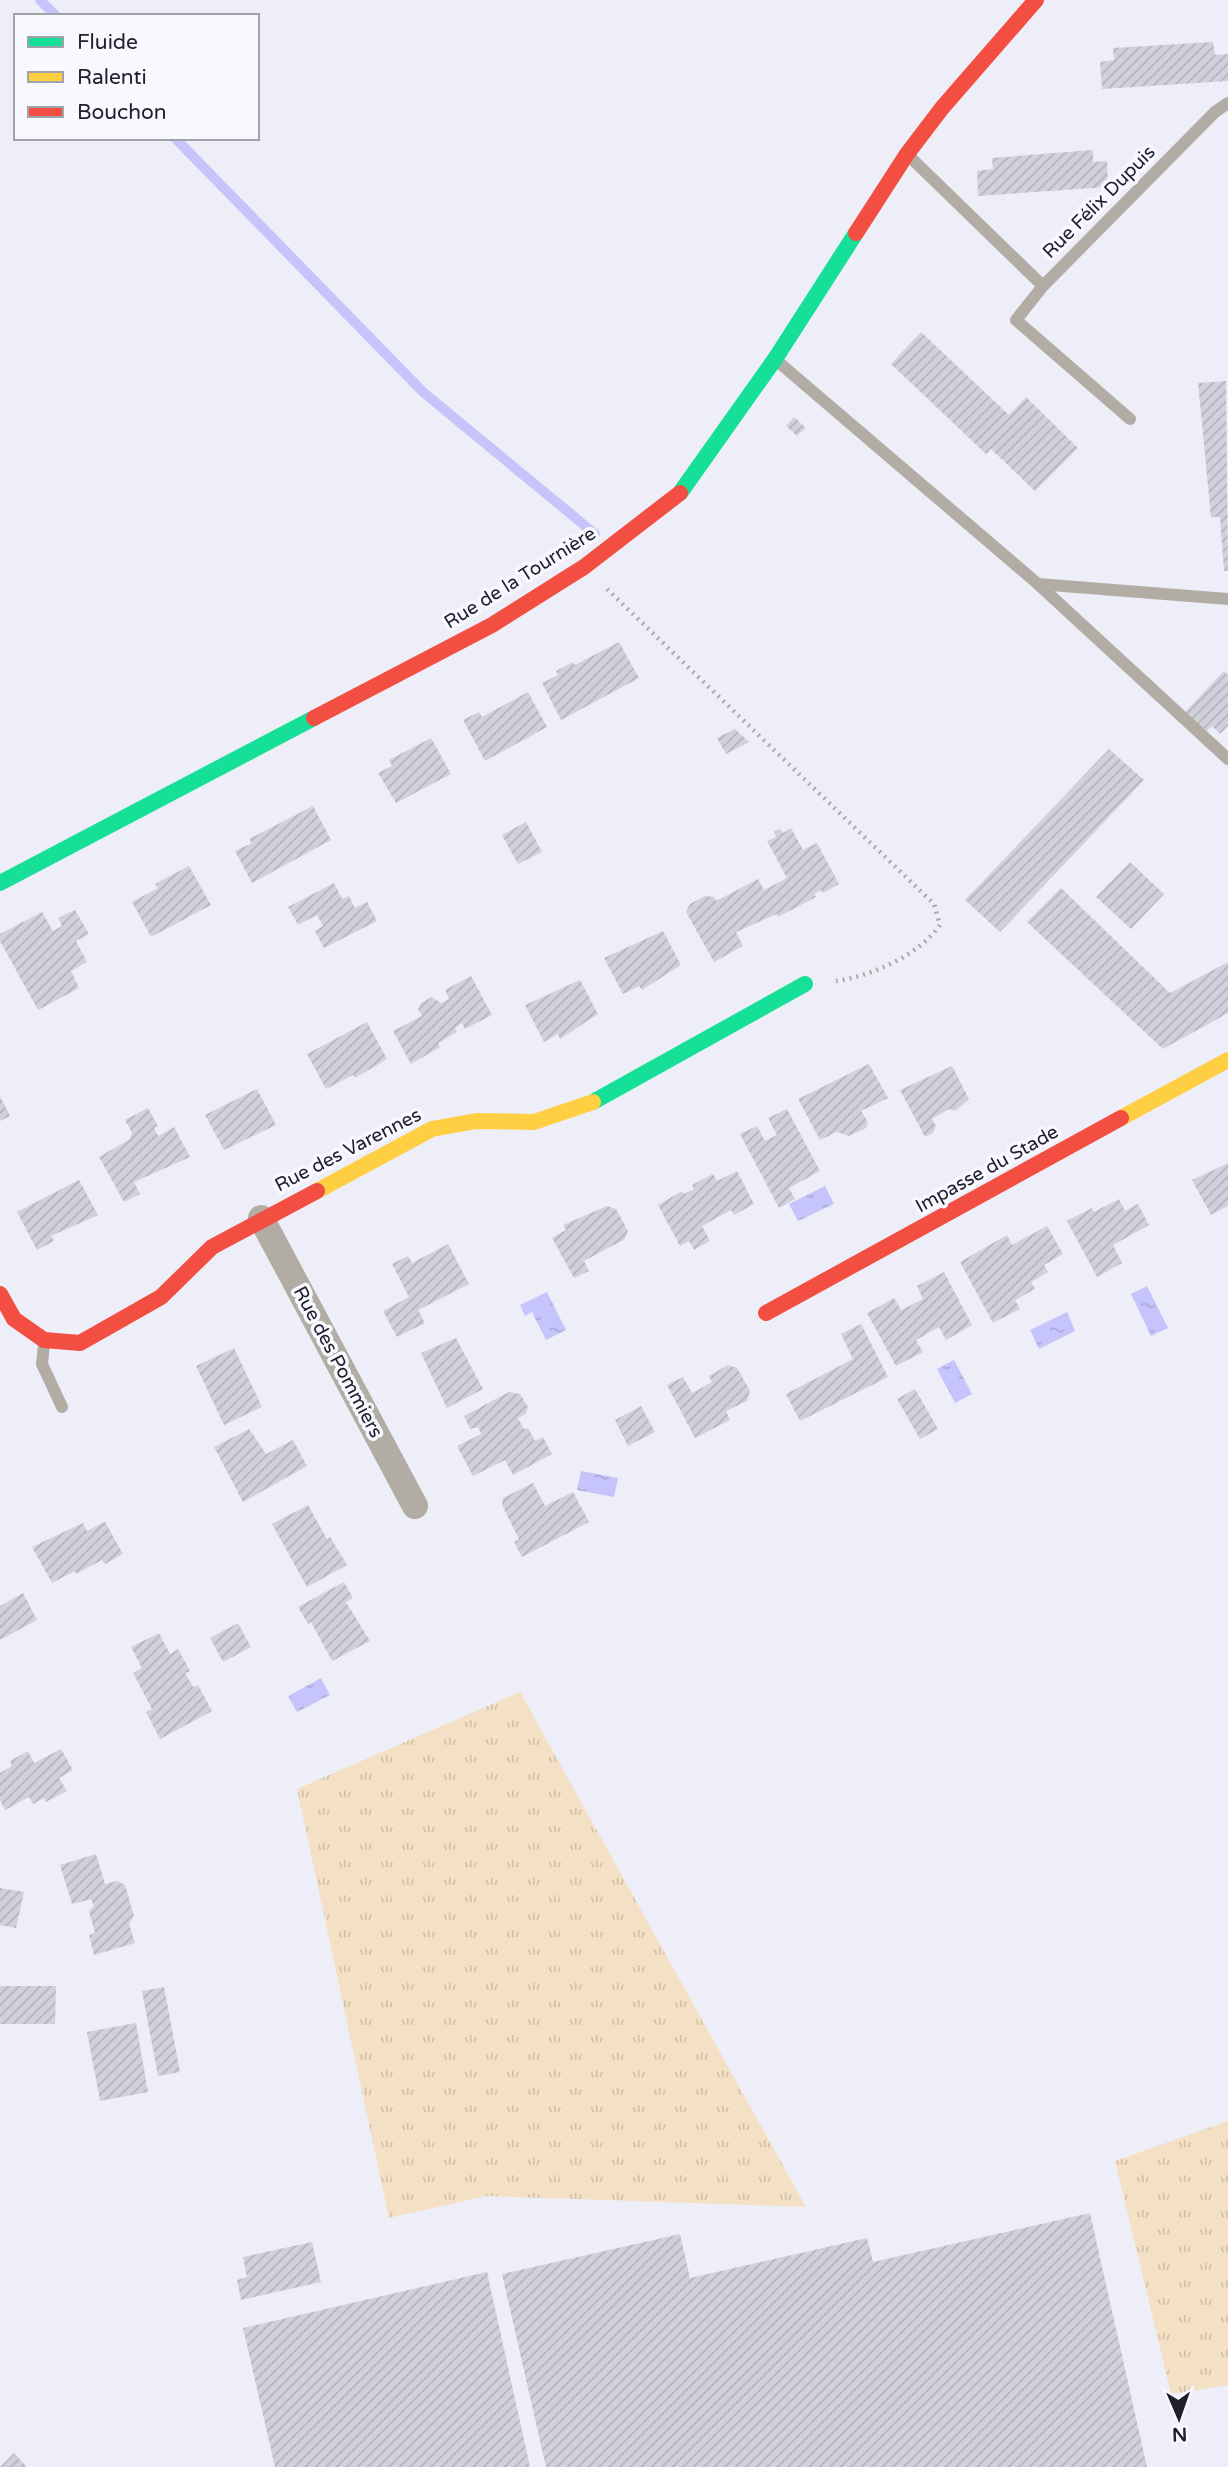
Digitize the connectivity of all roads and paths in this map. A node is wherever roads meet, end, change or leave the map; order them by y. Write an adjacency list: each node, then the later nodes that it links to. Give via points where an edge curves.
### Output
1 (1036, 0): 3 (street, Rue de la Tournière)
2 (1228, 103): 4 (lane, Rue Félix Dupuis)
3 (907, 154): 4 (lane, Rue Félix Dupuis); 5 (street, Rue de la Tournière)
4 (1043, 286): 6 (lane, via 1016,320)
5 (775, 359): 7 (street, Rue de la Tournière, via 680,493); 8 (lane)
6 (1130, 419)
7 (584, 567): 11 (street, Rue de la Tournière, via 492,625); 12 (path, via 934,904 940,925 930,940 862,978)
8 (1038, 584): 9 (lane); 10 (lane)
9 (1228, 599)
10 (1228, 759)
11 (0, 883)
12 (805, 984): 14 (street, Rue des Varennes, via 589,1104 534,1122 477,1121 432,1129)
13 (1228, 1060): 16 (street, Impasse du Stade)
14 (261, 1218): 17 (street, Rue des Varennes, via 212,1247 161,1297 80,1343); 19 (street, Rue des Pommiers)
15 (0, 1294): 17 (street, via 14,1319)
16 (766, 1313)
17 (44, 1340): 18 (lane, via 43,1364)
18 (62, 1407)
19 (415, 1506)

